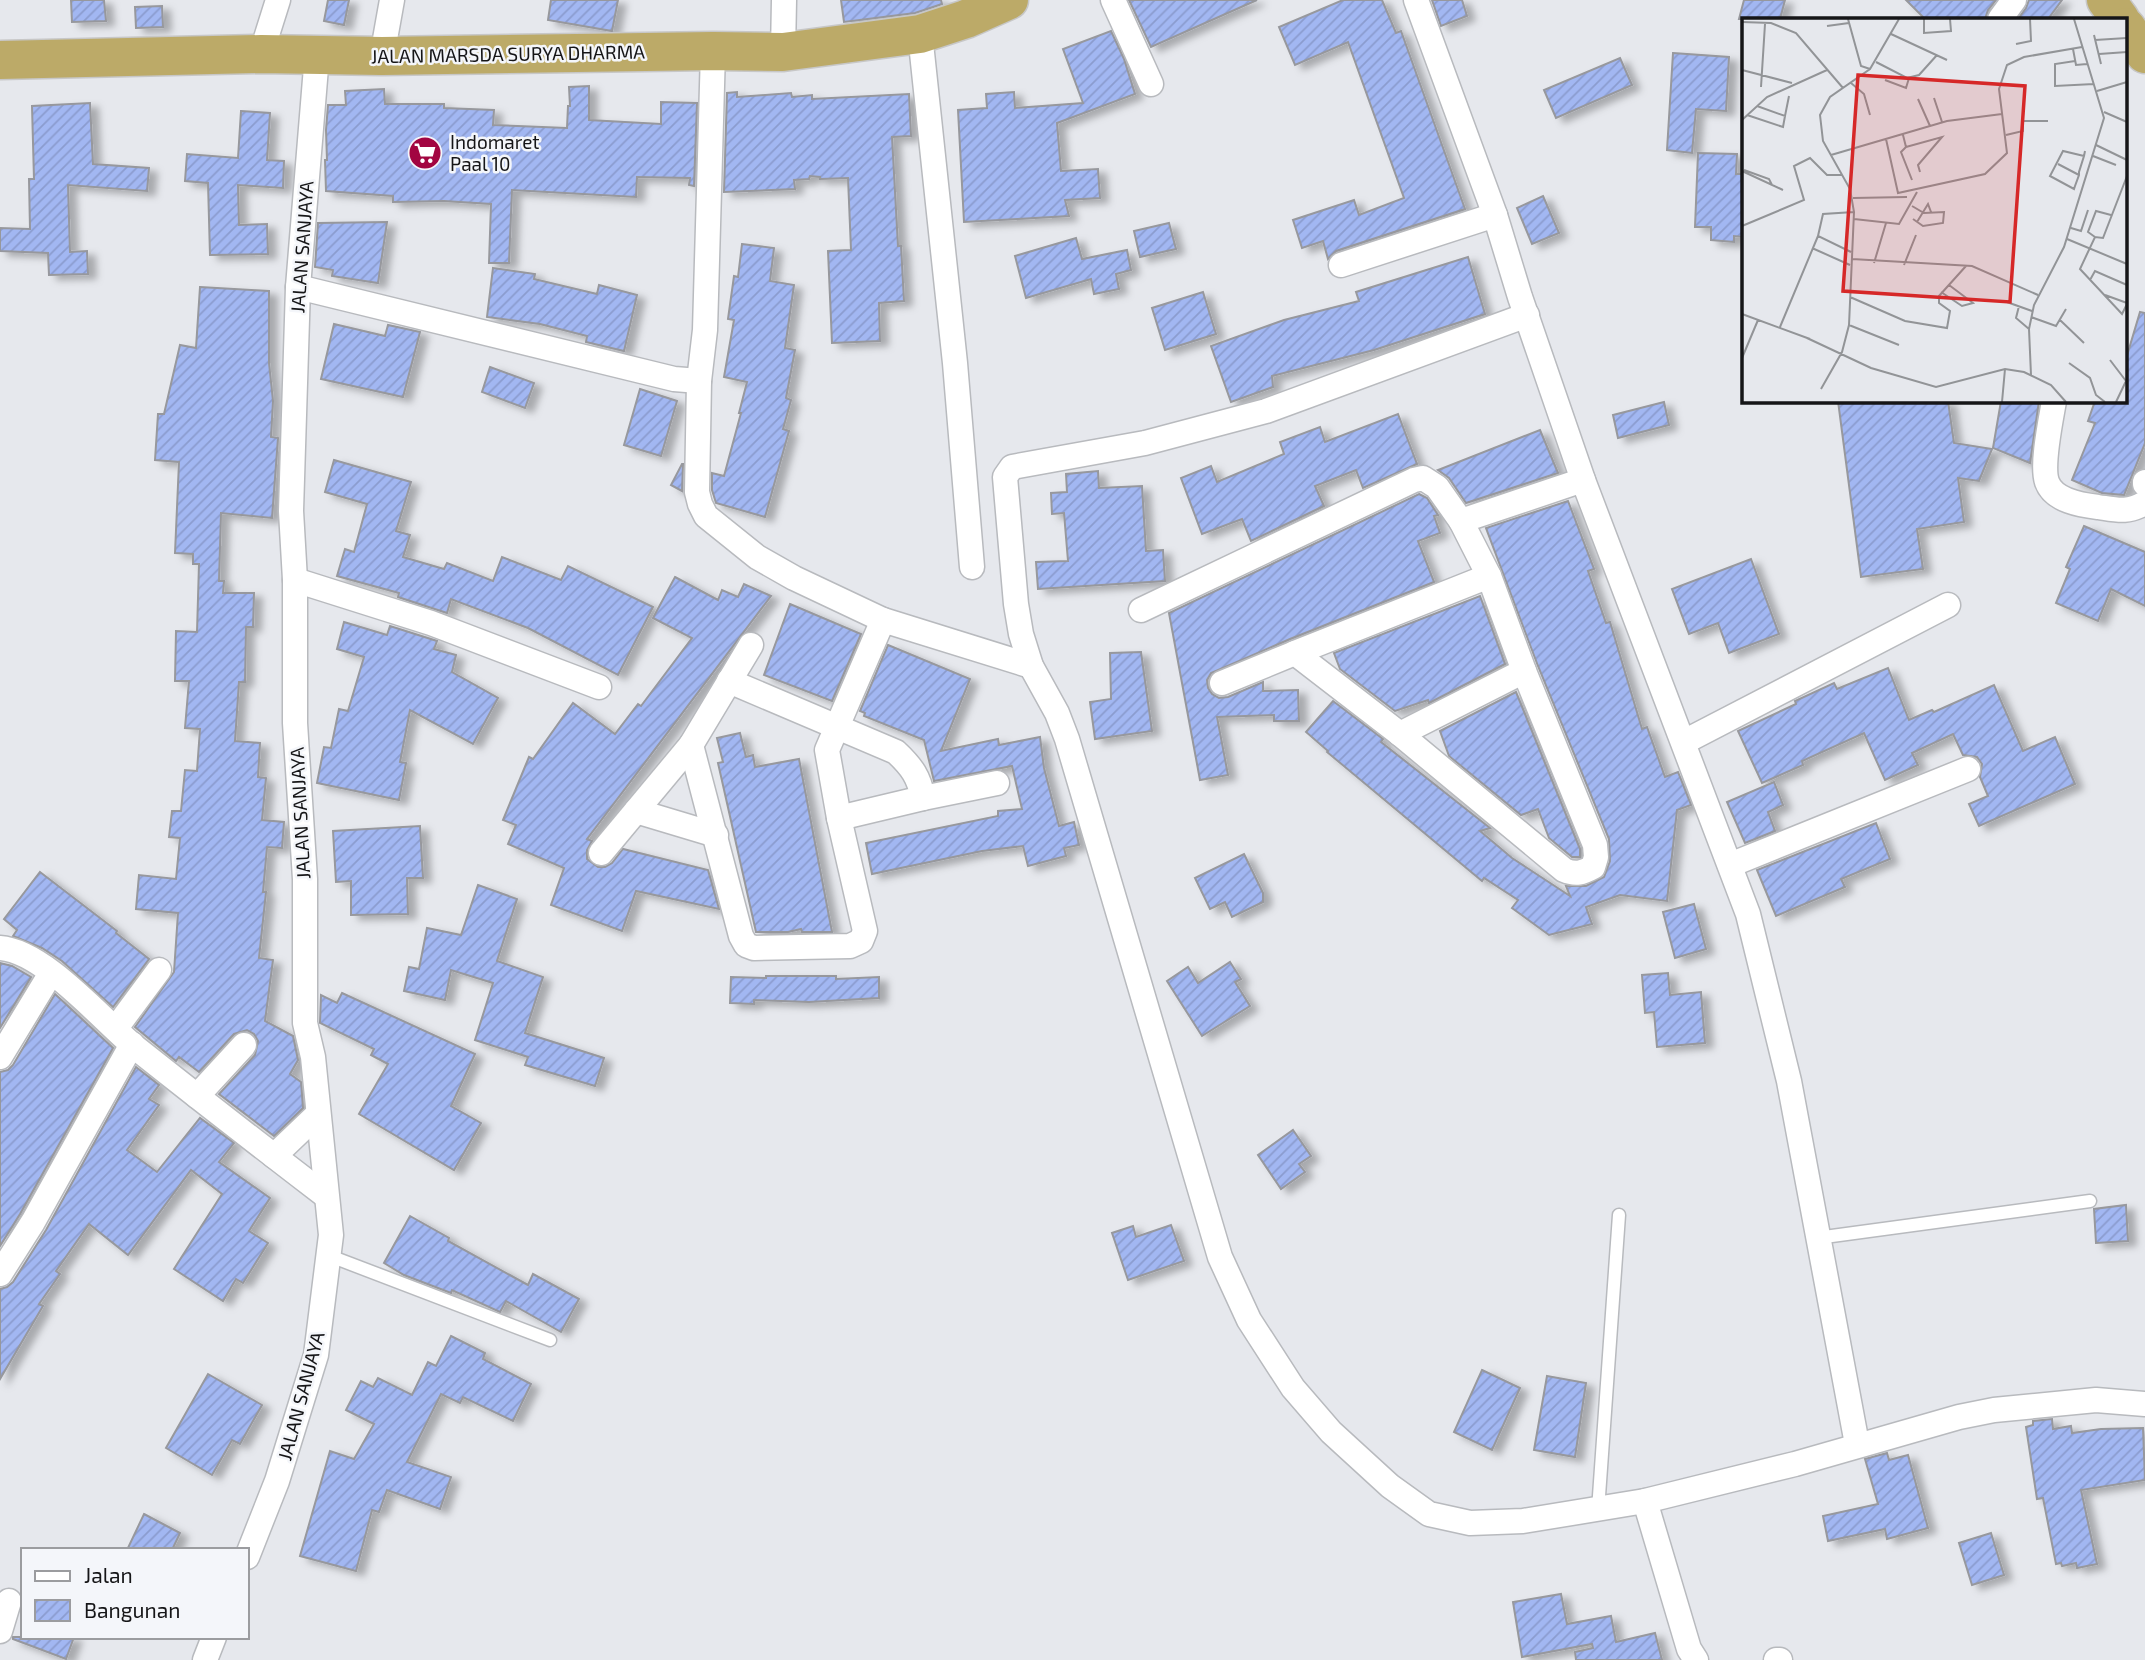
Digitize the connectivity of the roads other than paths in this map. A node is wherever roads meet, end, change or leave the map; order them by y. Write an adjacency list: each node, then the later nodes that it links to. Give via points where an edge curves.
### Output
1 (278, 0): 15 (street)
2 (392, 0): 18 (street)
3 (783, 0): 14 (street)
4 (1009, 0): 12 (highway, JALAN MARSDA SURYA DHARMA)
5 (1113, 0): 20 (street)
6 (1416, 0): 21 (street)
7 (2014, 0): 9 (street)
8 (2106, 0): 10 (highway)
9 (2001, 18)
10 (2119, 18)
11 (2128, 30): 16 (highway)
12 (920, 34): 14 (highway, JALAN MARSDA SURYA DHARMA); 30 (street)
13 (713, 51): 14 (highway, JALAN MARSDA SURYA DHARMA); 18 (highway, JALAN MARSDA SURYA DHARMA); 25 (street, via 705,330)
14 (783, 52)
15 (261, 54): 17 (highway, JALAN MARSDA SURYA DHARMA); 19 (highway, JALAN MARSDA SURYA DHARMA)
16 (2145, 54)
17 (317, 55): 18 (highway, JALAN MARSDA SURYA DHARMA); 23 (street, JALAN SANJAYA)
18 (382, 56)
19 (0, 60)
20 (1151, 84)
21 (1495, 215): 22 (street); 24 (street)
22 (1341, 265)
23 (298, 287): 25 (street, via 674,379); 32 (street, JALAN SANJAYA, via 291,511)
24 (1527, 316): 27 (street); 38 (street, via 1265,411 1145,443 1012,467 1005,485 1016,604)
25 (699, 381): 35 (street, via 697,492 706,516 757,557)
26 (2054, 402): 28 (street, via 2047,483 2077,505 2132,510)
27 (1583, 480): 29 (street); 45 (street)
28 (2145, 503)
29 (1461, 521): 31 (street); 34 (street, via 1437,487 1423,478 1414,480)
30 (972, 567)
31 (1489, 576): 37 (street); 39 (street)
32 (295, 580): 42 (street, via 431,623); 62 (street, JALAN SANJAYA, via 295,723 305,879 303,986)
33 (1948, 605): 45 (street)
34 (1141, 610)
35 (883, 620): 38 (street); 43 (street)
36 (751, 645): 40 (street)
37 (1295, 653): 41 (street); 44 (street)
38 (1031, 666): 74 (street, via 1067,739 1220,1257 1249,1320 1293,1388 1331,1432 1390,1486 1429,1514 1470,1523)
39 (1524, 671): 44 (street); 44 (street, via 1595,845 1593,867 1584,872 1564,870)
40 (729, 681): 43 (street); 46 (street)
41 (1222, 683)
42 (600, 687)
43 (837, 726): 49 (street, via 896,752 919,778); 51 (street, via 826,758)
44 (1400, 734)
45 (1684, 742): 54 (street)
46 (691, 745): 50 (street); 52 (street)
47 (1968, 769): 54 (street)
48 (997, 783): 49 (street)
49 (923, 798): 51 (street)
50 (636, 811): 52 (street); 53 (street)
51 (839, 818): 52 (street, via 865,930 861,941 850,946 746,945)
52 (716, 835)
53 (601, 853)
54 (1730, 865): 67 (street, via 1748,914 1789,1081)
55 (0, 948): 57 (street, via 14,949)
56 (159, 970): 58 (street)
57 (51, 973): 58 (street); 60 (street)
58 (124, 1036): 61 (street); 69 (street, via 33,1222)
59 (244, 1045): 61 (street)
60 (0, 1056)
61 (197, 1096): 63 (street)
62 (318, 1114): 63 (street); 64 (street, JALAN SANJAYA)
63 (274, 1156): 64 (street)
64 (326, 1196): 68 (street, JALAN SANJAYA)
65 (2090, 1201): 67 (lane)
66 (1619, 1215): 74 (lane)
67 (1817, 1238): 72 (street)
68 (330, 1256): 70 (lane); 75 (street, JALAN SANJAYA, via 316,1355 278,1481)
69 (0, 1274)
70 (550, 1340)
71 (2145, 1404): 72 (street, via 2096,1400 1994,1410)
72 (1857, 1444): 73 (street)
73 (1645, 1501): 74 (street); 80 (street)
74 (1598, 1510)
75 (248, 1555)
76 (9, 1601): 77 (street)
77 (0, 1631)
78 (214, 1639): 79 (street)
79 (205, 1660)
80 (1696, 1660)

